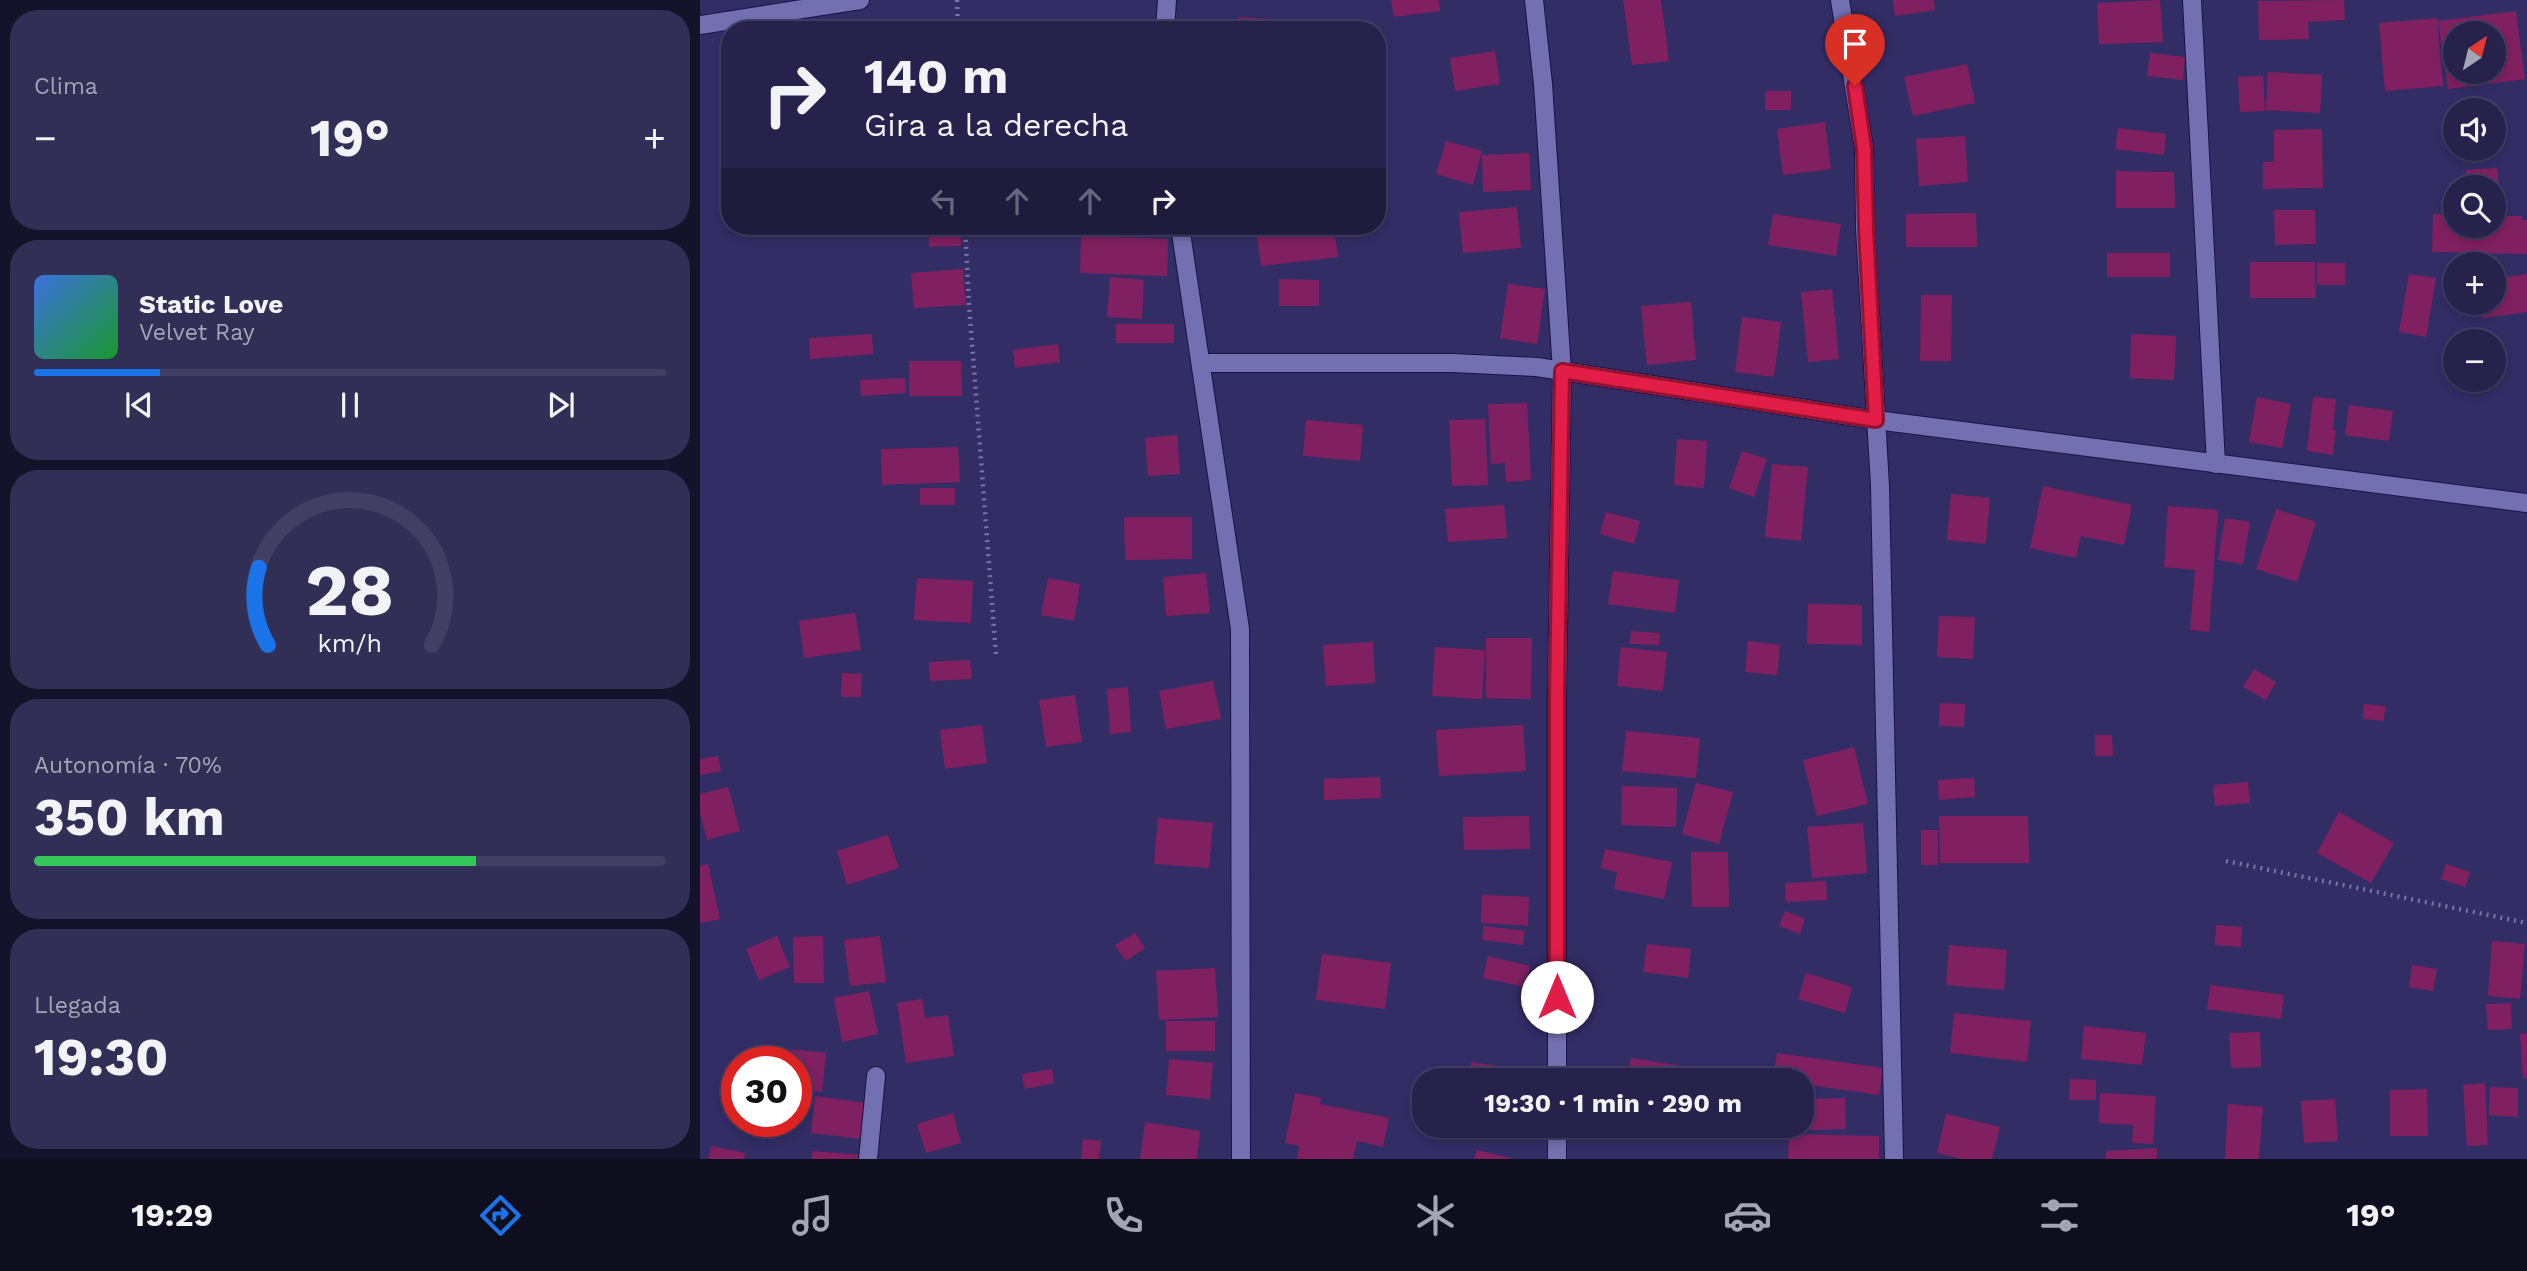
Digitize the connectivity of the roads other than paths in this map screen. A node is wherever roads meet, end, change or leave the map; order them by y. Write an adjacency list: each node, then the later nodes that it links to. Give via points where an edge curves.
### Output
1 (860, 0): 7 (street)
2 (1167, 0): 6 (street)
3 (1534, 0): 10 (street)
4 (1840, 0): 11 (street, via 1864,148)
5 (2192, 0): 12 (street)
6 (1166, 21)
7 (700, 24)
8 (1181, 235): 9 (street)
9 (1201, 363): 10 (street, via 1453,363); 18 (street, via 1240,629)
10 (1562, 371): 11 (street); 14 (street)
11 (1876, 420): 12 (street); 20 (street)
12 (2216, 464): 13 (street)
13 (2527, 503)
14 (1557, 1068)
15 (876, 1076): 17 (street)
16 (1557, 1138): 19 (street)
17 (869, 1159)
18 (1241, 1159)
19 (1557, 1159)
20 (1894, 1159)

